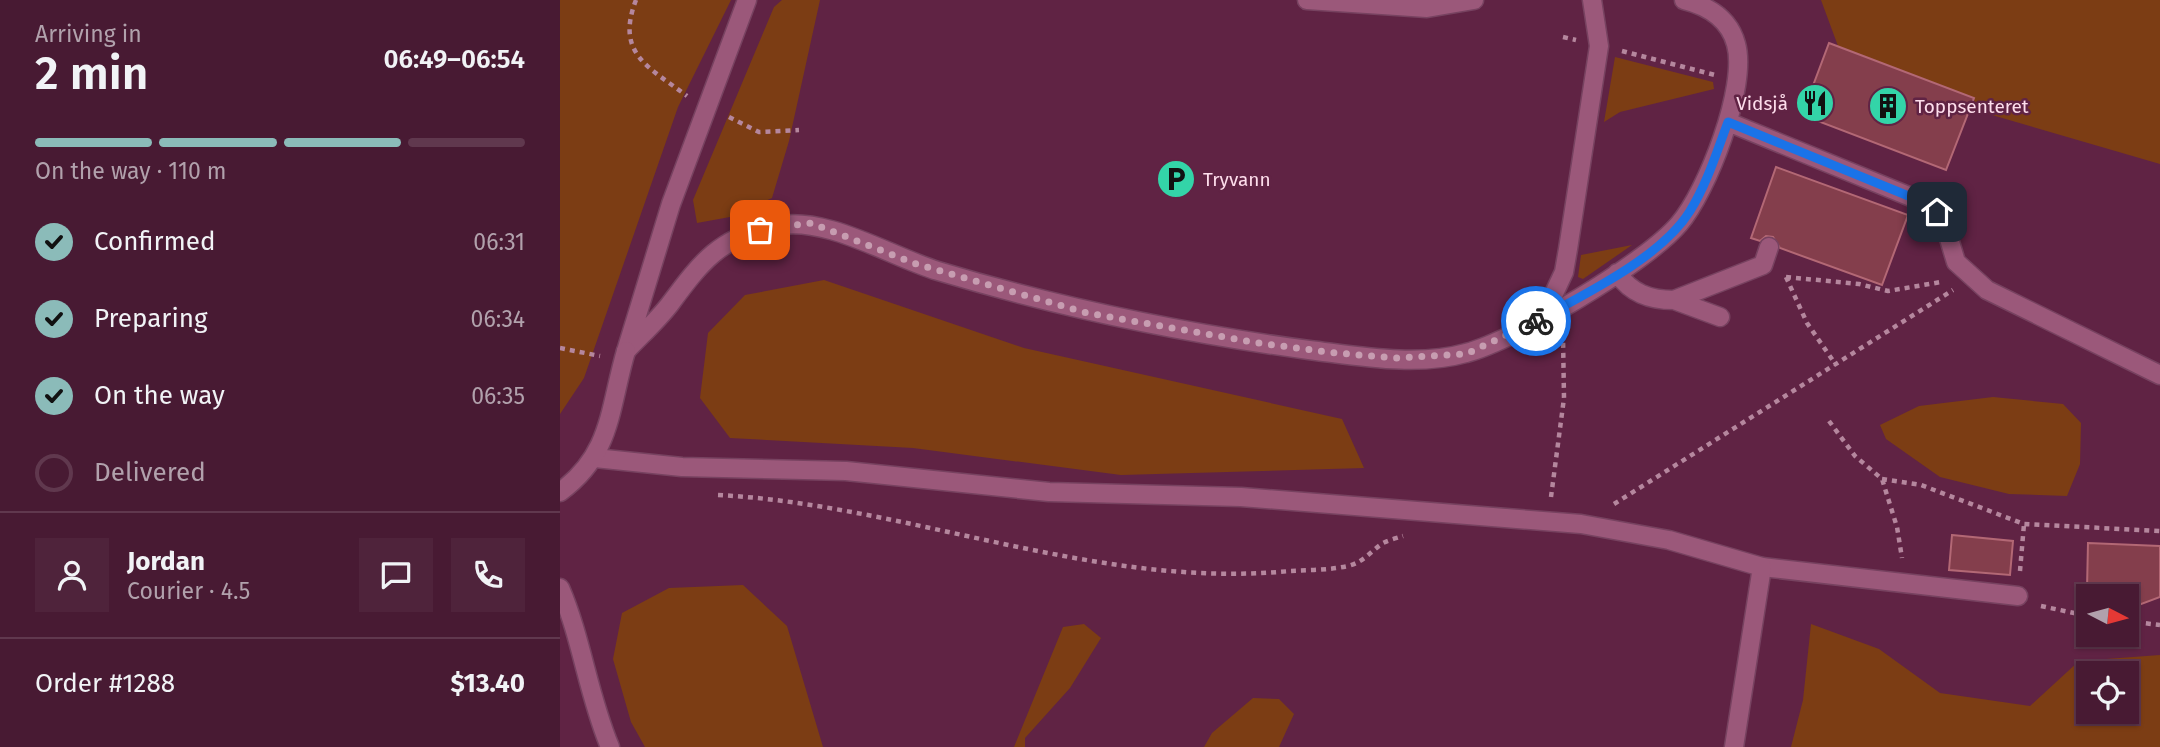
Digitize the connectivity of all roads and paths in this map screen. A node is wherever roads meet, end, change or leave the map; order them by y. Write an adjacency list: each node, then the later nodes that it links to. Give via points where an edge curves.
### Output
1 (636, 0): 10 (path, via 628,30 630,46 638,58)
2 (747, 0): 10 (street)
3 (1307, 0): 4 (street, via 1427,8)
4 (1475, 0)
5 (1592, 0): 8 (street)
6 (1684, 0): 9 (street, via 1702,5 1727,25 1736,44)
7 (1563, 37): 8 (path)
8 (1599, 46): 9 (path); 20 (street, via 1564,272)
9 (1736, 79): 11 (street)
10 (705, 109): 12 (path, via 759,132); 23 (street)
11 (1728, 122): 15 (street, via 1689,213 1655,248); 17 (street, via 1928,204 1944,222 1956,262)
12 (799, 130)
13 (1769, 247): 14 (street)
14 (1763, 265): 16 (path); 18 (street)
15 (1617, 273): 18 (street, via 1639,294); 19 (street)
16 (1786, 277): 17 (path, via 1888,291); 24 (path, via 1807,323)
17 (1971, 277): 24 (path); 25 (street, via 2020,309)
18 (1674, 300): 21 (street)
19 (1561, 307): 20 (street); 31 (path, via 1564,398 1555,482)
20 (1543, 317): 23 (street, via 1466,354 1396,358 1336,353 1087,313 916,264 811,223 792,223 742,236 709,256)
21 (1720, 317)
22 (560, 348): 23 (path)
23 (624, 356): 27 (street)
24 (1836, 365): 32 (path)
25 (2160, 375)
26 (1829, 421): 28 (path, via 1855,456)
27 (595, 457): 29 (street, via 577,480); 31 (street, via 672,466 846,471 1049,492 1241,497)
28 (1882, 479): 33 (path, via 1921,485); 37 (path, via 1897,527)
29 (560, 492)
30 (705, 495): 35 (path, via 777,499 1028,548 1189,573 1274,573 1349,566 1368,558 1384,542)
31 (1544, 522): 32 (street)
32 (1581, 524): 36 (street, via 1669,540)
33 (2024, 524): 34 (path); 39 (path)
34 (2160, 531)
35 (1408, 534)
36 (1762, 566): 37 (street); 44 (street)
37 (1903, 583): 39 (street)
38 (560, 588): 43 (street)
39 (2018, 596): 40 (path, via 2025,603)
40 (2076, 614)
41 (2139, 623): 42 (path)
42 (2160, 625)
43 (610, 747)
44 (1734, 747)

